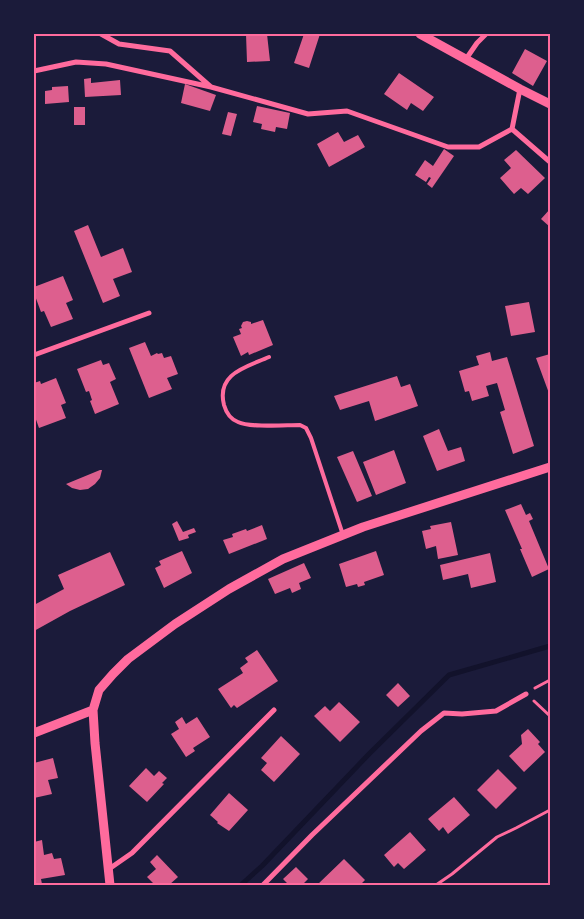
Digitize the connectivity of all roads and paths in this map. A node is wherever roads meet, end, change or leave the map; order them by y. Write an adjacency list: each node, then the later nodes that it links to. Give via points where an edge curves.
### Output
1 (101, 34): 6 (street, via 119,44 170,51)
2 (420, 34): 4 (street)
3 (486, 34): 4 (street)
4 (466, 59): 7 (street)
5 (34, 70): 6 (street, via 76,62 106,64)
6 (211, 87): 9 (street, via 308,114 347,111 448,147 479,147)
7 (520, 89): 8 (street); 9 (street)
8 (550, 104)
9 (512, 129): 10 (street)
10 (550, 162)
11 (148, 313): 12 (street)
12 (34, 355)
13 (269, 357): 15 (lane, via 231,376 223,392 225,408 238,423 300,425 306,428)
14 (550, 467): 15 (street)
15 (343, 535): 18 (street, via 283,559 175,624 113,674 99,690)
16 (550, 680): 17 (path)
17 (526, 694): 20 (path); 25 (street, via 496,711 444,713 421,730)
18 (93, 710): 21 (street); 23 (street)
19 (274, 710): 23 (street, via 132,853)
20 (550, 716)
21 (34, 733)
22 (550, 810): 26 (path, via 496,837)
23 (109, 869): 24 (street)
24 (110, 885)
25 (263, 885)
26 (436, 885)

